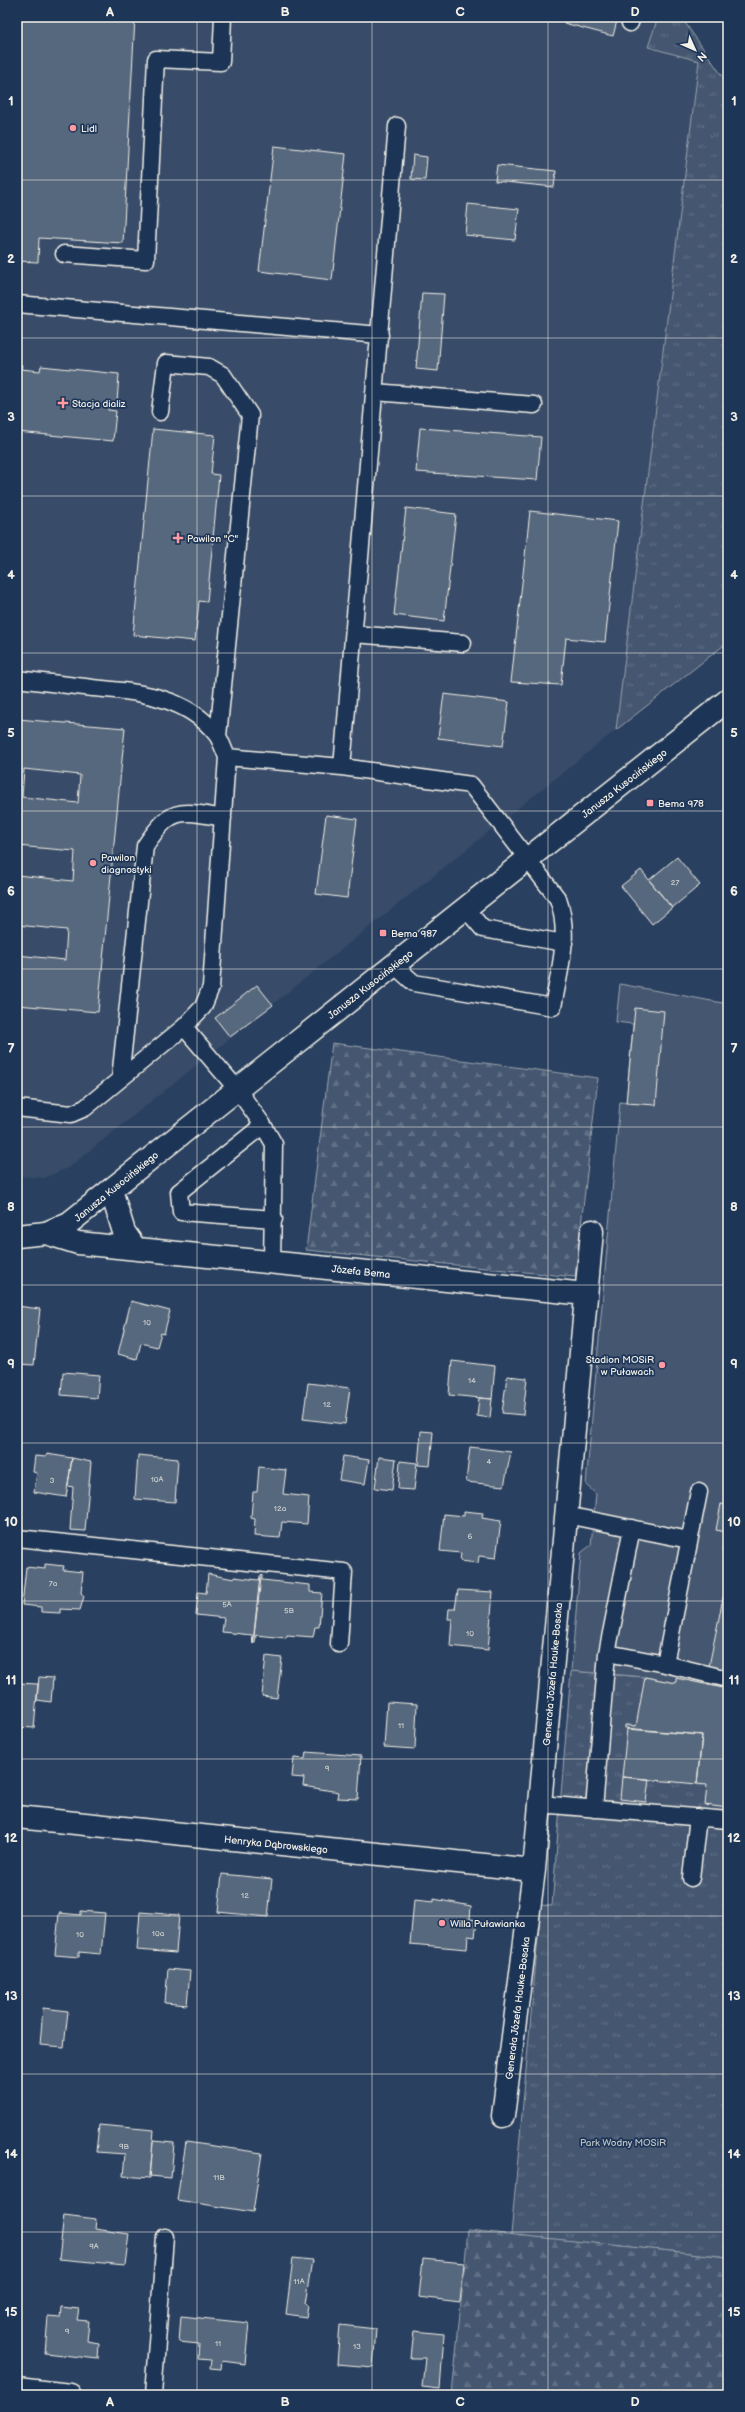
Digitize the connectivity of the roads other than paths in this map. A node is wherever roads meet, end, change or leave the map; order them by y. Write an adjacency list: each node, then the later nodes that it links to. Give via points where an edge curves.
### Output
1 (223, 17): 3 (lane, via 221,62 156,59 146,260)
2 (397, 126): 5 (lane)
3 (64, 254)
4 (17, 304): 5 (lane)
5 (380, 335): 6 (lane)
6 (375, 392): 7 (lane); 9 (lane)
7 (534, 405)
8 (160, 412): 13 (lane, via 166,363 209,367 223,375 250,415)
9 (354, 634): 10 (lane); 15 (lane)
10 (463, 643)
11 (17, 680): 13 (lane, via 149,694 172,701 191,712 207,723)
12 (728, 700): 17 (street, Janusza Kusocińskiego)
13 (218, 736): 14 (lane)
14 (227, 757): 15 (lane); 16 (lane)
15 (342, 768): 17 (lane, via 471,786)
16 (223, 818): 21 (lane, via 211,987 203,1008); 22 (lane, via 198,813 177,813 159,826 145,846)
17 (528, 858): 18 (street, Janusza Kusocińskiego); 19 (lane, via 558,899 564,916)
18 (465, 908): 19 (lane, via 482,929); 20 (street, Janusza Kusocińskiego)
19 (564, 943): 20 (lane, via 553,1008 414,983)
20 (394, 965): 23 (street, Janusza Kusocińskiego)
21 (184, 1028): 22 (lane); 23 (lane)
22 (120, 1079): 24 (lane, via 86,1108 71,1114)
23 (237, 1089): 25 (lane); 26 (street, Janusza Kusocińskiego)
24 (17, 1108)
25 (263, 1125): 27 (lane, via 274,1144); 27 (lane, via 179,1192 182,1212)
26 (111, 1190): 29 (street, Janusza Kusocińskiego, via 69,1223); 31 (street, via 124,1232)
27 (274, 1219): 32 (lane)
28 (592, 1231): 33 (street, Generała Józefa Hauke-Bosaka)
29 (46, 1233): 30 (street, Józefa Bema); 31 (street, Józefa Bema, via 78,1243)
30 (17, 1236)
31 (135, 1248): 32 (street, Józefa Bema)
32 (272, 1262): 33 (street, Józefa Bema)
33 (586, 1294): 35 (street, Generała Józefa Hauke-Bosaka)
34 (699, 1492): 38 (lane)
35 (566, 1515): 36 (lane); 43 (street, Generała Józefa Hauke-Bosaka)
36 (632, 1528): 38 (lane); 40 (lane)
37 (17, 1538): 39 (lane, via 344,1572)
38 (689, 1540): 41 (lane)
39 (339, 1644)
40 (607, 1653): 41 (lane); 44 (lane)
41 (665, 1664): 42 (lane)
42 (728, 1679)
43 (540, 1804): 44 (lane); 48 (street, Generała Józefa Hauke-Bosaka)
44 (594, 1809): 46 (lane)
45 (17, 1817): 48 (street, Henryka Dąbrowskiego)
46 (698, 1817): 47 (lane); 49 (lane)
47 (728, 1820)
48 (534, 1870): 50 (street, Generała Józefa Hauke-Bosaka)
49 (690, 1878)
50 (503, 2116)
51 (165, 2237): 54 (lane)
52 (17, 2390): 53 (street)
53 (70, 2395)
54 (153, 2395)

